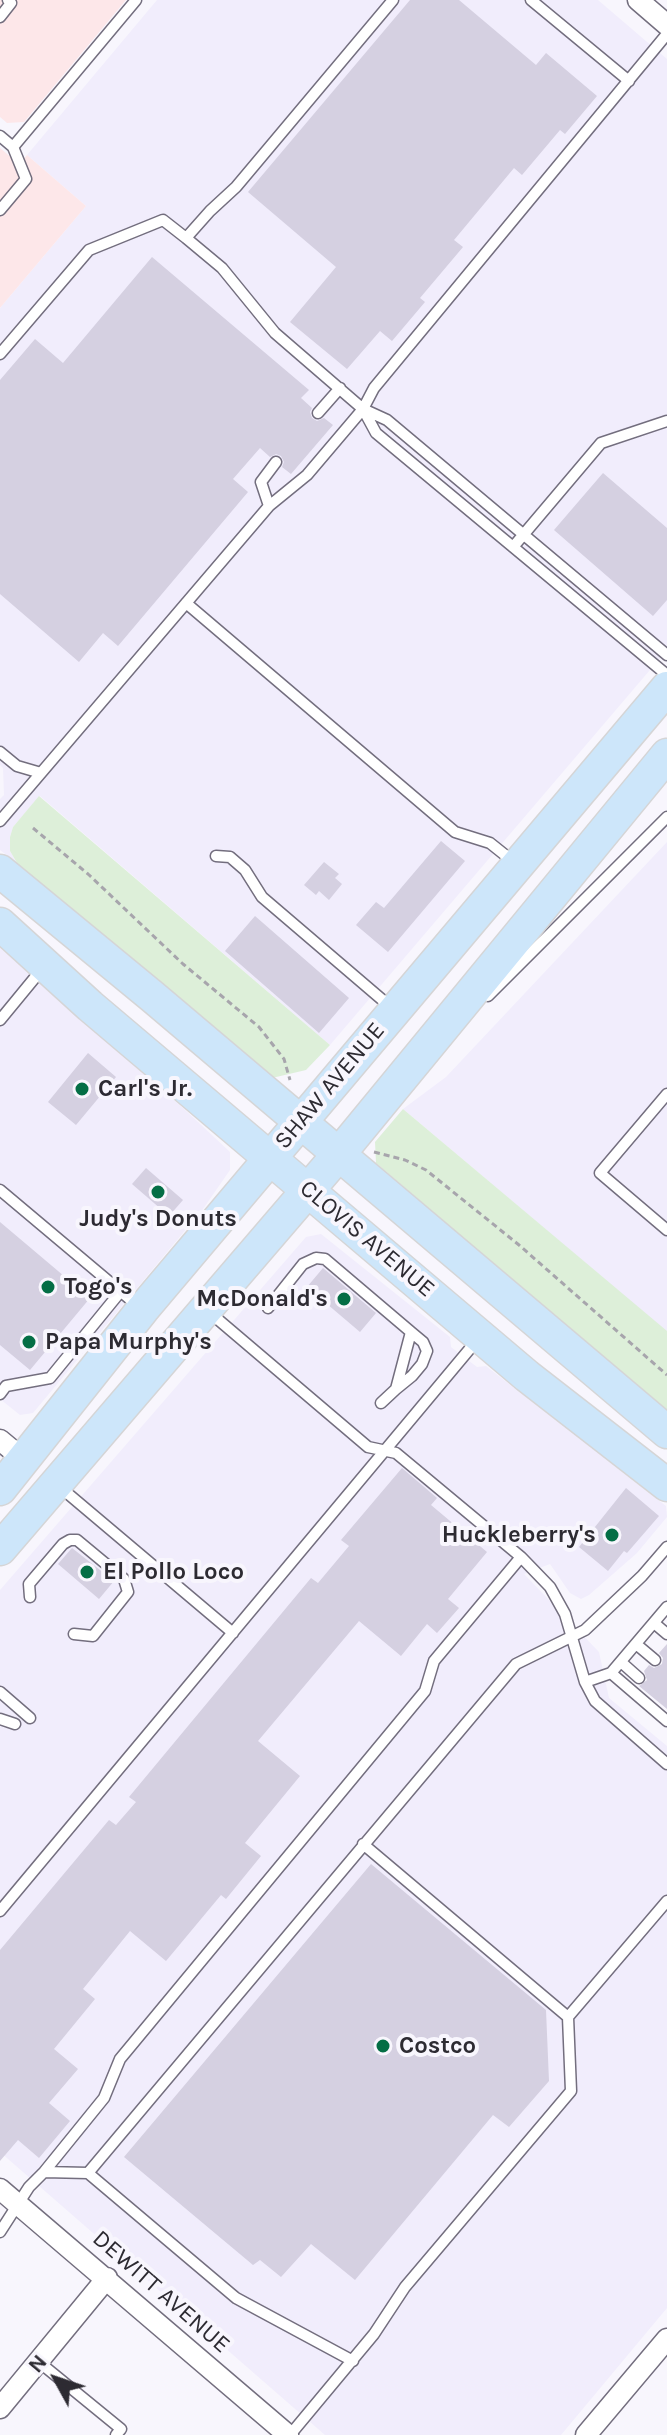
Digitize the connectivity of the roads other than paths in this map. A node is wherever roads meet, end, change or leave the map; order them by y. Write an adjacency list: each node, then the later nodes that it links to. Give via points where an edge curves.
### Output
1 (136, 0): 11 (lane)
2 (393, 0): 13 (lane, via 236,187)
3 (531, 0): 9 (lane)
4 (638, 0): 7 (street)
5 (11, 1): 6 (lane)
6 (0, 17)
7 (667, 25)
8 (667, 34): 9 (lane)
9 (629, 81): 16 (lane, via 374,388)
10 (0, 136): 11 (lane)
11 (13, 147): 12 (lane, via 26,179)
12 (0, 210)
13 (186, 238): 14 (lane, via 163,220 89,250); 15 (lane, via 222,268 275,333)
14 (0, 354)
15 (340, 388): 16 (lane); 17 (lane)
16 (363, 409): 20 (lane, via 307,475); 21 (lane, via 387,420); 22 (lane, via 376,433)
17 (318, 413)
18 (667, 421): 21 (lane, via 601,443)
19 (276, 462): 20 (lane, via 261,482)
20 (269, 506): 23 (lane)
21 (524, 534): 22 (lane); 24 (lane)
22 (513, 547): 25 (lane)
23 (186, 603): 30 (lane); 34 (lane, via 455,832 490,843)
24 (667, 655)
25 (667, 675)
26 (667, 688): 34 (main road, SHAW AVENUE)
27 (667, 721): 35 (main road, via 603,801)
28 (0, 752): 30 (lane, via 17,766)
29 (667, 755): 35 (main road, SHAW AVENUE)
30 (41, 773): 32 (lane)
31 (667, 817): 39 (lane)
32 (0, 821)
33 (216, 856): 40 (lane, via 230,857 262,897)
34 (517, 865): 40 (main road, SHAW AVENUE)
35 (575, 866): 44 (main road, SHAW AVENUE)
36 (0, 871): 45 (main road, CLOVIS AVENUE)
37 (0, 924): 38 (main road, CLOVIS AVENUE)
38 (46, 965): 42 (lane); 47 (main road, CLOVIS AVENUE)
39 (480, 1005)
40 (394, 1010): 45 (main road, SHAW AVENUE)
41 (468, 1016): 44 (lane)
42 (0, 1020)
43 (667, 1094): 50 (lane, via 600,1173)
44 (380, 1105): 46 (main road, SHAW AVENUE)
45 (300, 1121): 46 (main road, CLOVIS AVENUE); 47 (main road, SHAW AVENUE)
46 (339, 1154): 48 (main road, SHAW AVENUE); 59 (main road, CLOVIS AVENUE)
47 (271, 1157): 48 (main road, CLOVIS AVENUE); 51 (main road, SHAW AVENUE)
48 (308, 1189): 53 (main road, SHAW AVENUE); 55 (main road, CLOVIS AVENUE)
49 (0, 1190): 51 (lane)
50 (667, 1230)
51 (132, 1300): 56 (lane, via 50,1378); 60 (main road, SHAW AVENUE); 62 (main road, via 113,1380 51,1460 48,1469)
52 (268, 1308): 54 (lane, via 303,1264 325,1259)
53 (206, 1310): 61 (lane, via 368,1447); 62 (main road, SHAW AVENUE)
54 (411, 1332): 57 (lane); 57 (lane, via 427,1351 422,1364)
55 (480, 1336): 61 (lane); 63 (main road, CLOVIS AVENUE)
56 (2, 1387)
57 (396, 1389): 58 (lane)
58 (381, 1403)
59 (667, 1432)
60 (12, 1450): 64 (main road, SHAW AVENUE); 65 (main road, via 34,1471 33,1482)
61 (385, 1451): 68 (lane, via 396,1453); 72 (lane)
62 (55, 1483): 67 (main road, SHAW AVENUE); 72 (lane)
63 (667, 1485)
64 (0, 1489)
65 (0, 1522)
66 (667, 1547): 75 (lane)
67 (0, 1549)
68 (521, 1557): 75 (lane, via 550,1587); 92 (lane, via 434,1661 425,1691 120,2059 104,2098)
69 (30, 1597): 73 (lane, via 29,1584 70,1540 77,1540 124,1579 128,1592 93,1636)
70 (667, 1607): 71 (lane)
71 (654, 1623): 74 (lane); 76 (lane)
72 (233, 1633): 90 (lane)
73 (74, 1634)
74 (667, 1634)
75 (573, 1638): 81 (lane); 88 (lane, via 516,1664)
76 (636, 1644): 77 (lane); 78 (lane)
77 (655, 1660)
78 (621, 1662): 79 (lane); 80 (lane)
79 (611, 1673): 81 (lane); 85 (lane)
80 (639, 1678)
81 (585, 1682): 87 (lane, via 603,1710)
82 (0, 1692): 83 (lane)
83 (30, 1718)
84 (0, 1719): 86 (lane)
85 (667, 1721)
86 (15, 1724)
87 (667, 1764)
88 (363, 1844): 91 (lane); 93 (lane)
89 (667, 1901): 91 (lane)
90 (0, 1911)
91 (568, 2017): 99 (lane, via 571,2091 405,2287)
92 (44, 2172): 93 (lane); 95 (lane)
93 (88, 2173): 99 (lane, via 236,2298)
94 (0, 2189): 95 (street, DEWITT AVENUE)
95 (18, 2204): 96 (lane); 97 (street, DEWITT AVENUE)
96 (0, 2232)
97 (107, 2278): 100 (street); 103 (street, DEWITT AVENUE)
98 (667, 2339): 104 (street)
99 (353, 2361): 103 (lane)
100 (39, 2362): 101 (street); 102 (lane, via 121,2429)
101 (0, 2408)
102 (116, 2435)
103 (289, 2435)
104 (586, 2435)

